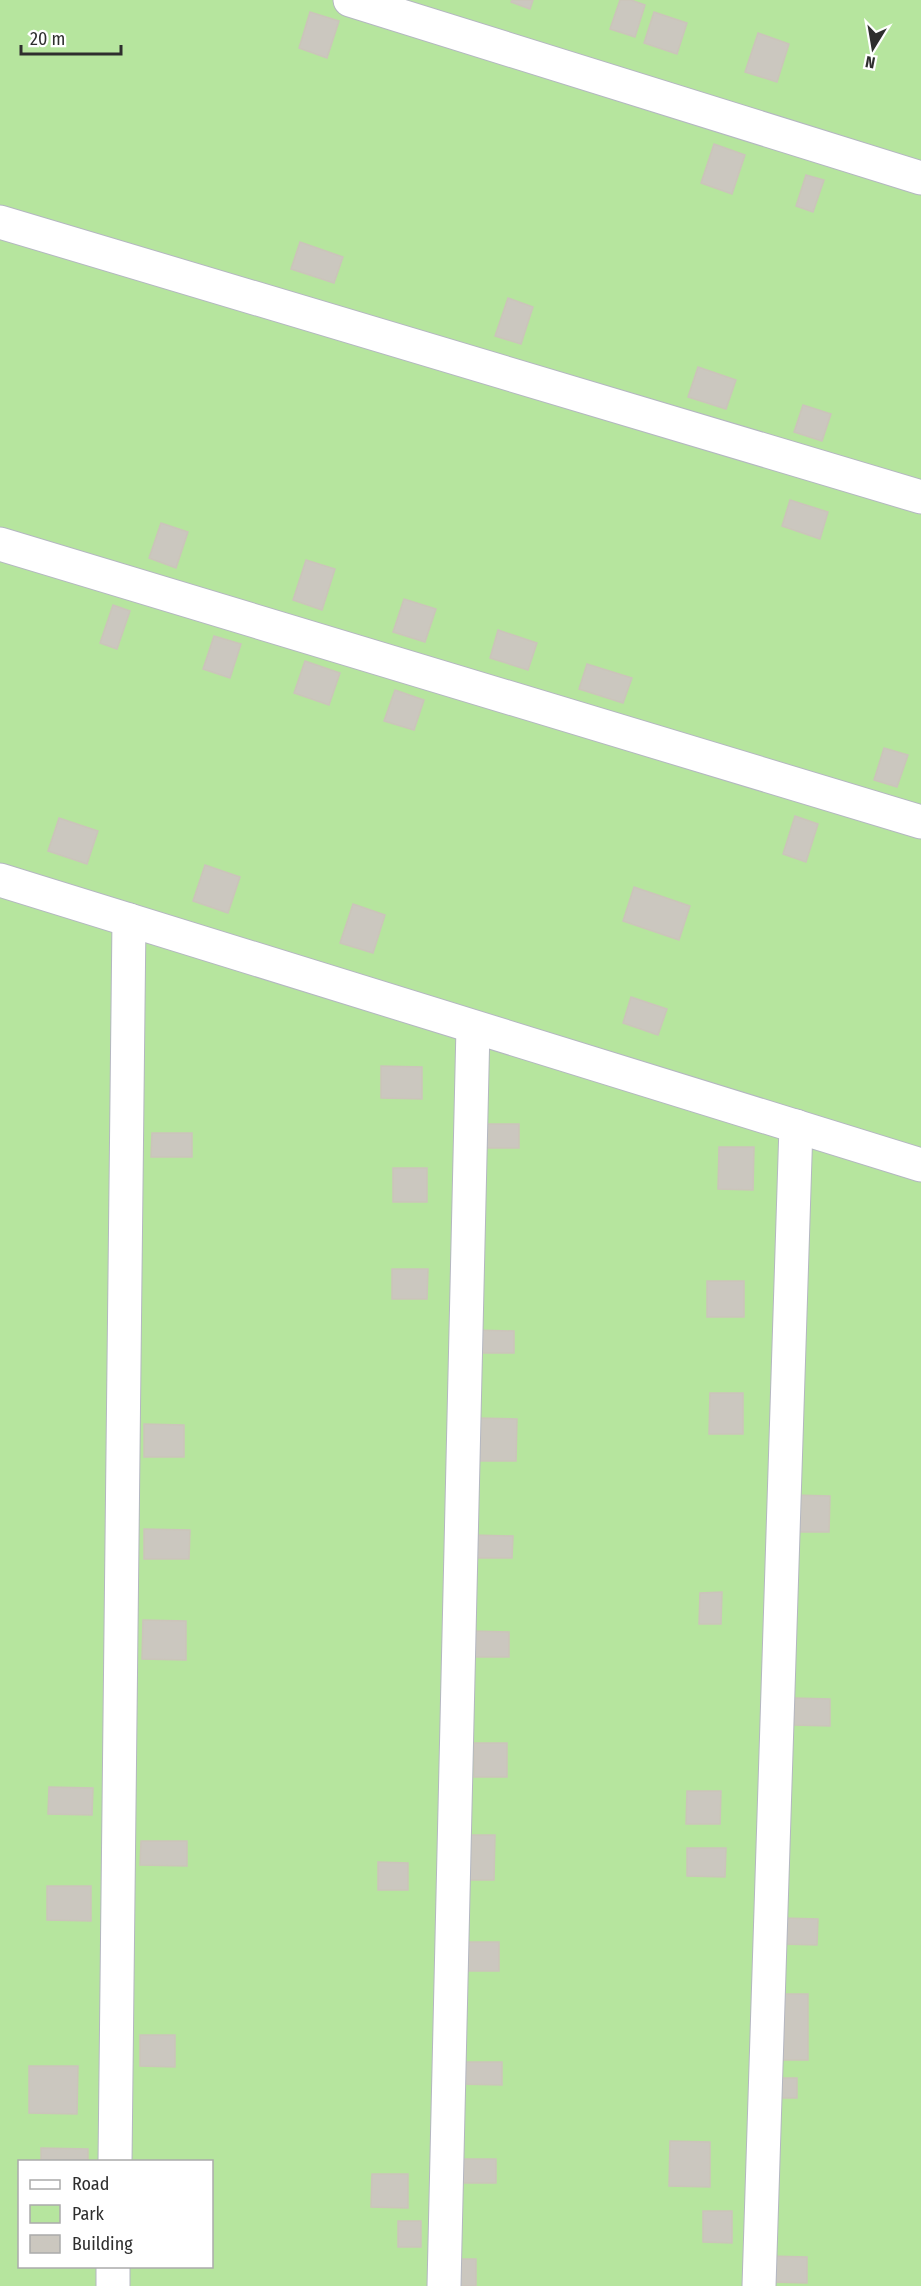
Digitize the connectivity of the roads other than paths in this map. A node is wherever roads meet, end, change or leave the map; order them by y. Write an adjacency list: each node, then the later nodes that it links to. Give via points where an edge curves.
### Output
1 (350, 0): 2 (lane)
2 (921, 178)
3 (0, 222): 4 (lane)
4 (921, 497)
5 (0, 544): 6 (lane)
6 (921, 822)
7 (0, 880): 8 (lane)
8 (129, 920): 9 (lane); 12 (lane)
9 (473, 1027): 10 (lane); 15 (lane)
10 (796, 1126): 11 (lane); 16 (lane)
11 (921, 1165)
12 (115, 2160)
13 (113, 2268): 14 (lane)
14 (113, 2286)
15 (444, 2286)
16 (759, 2286)

